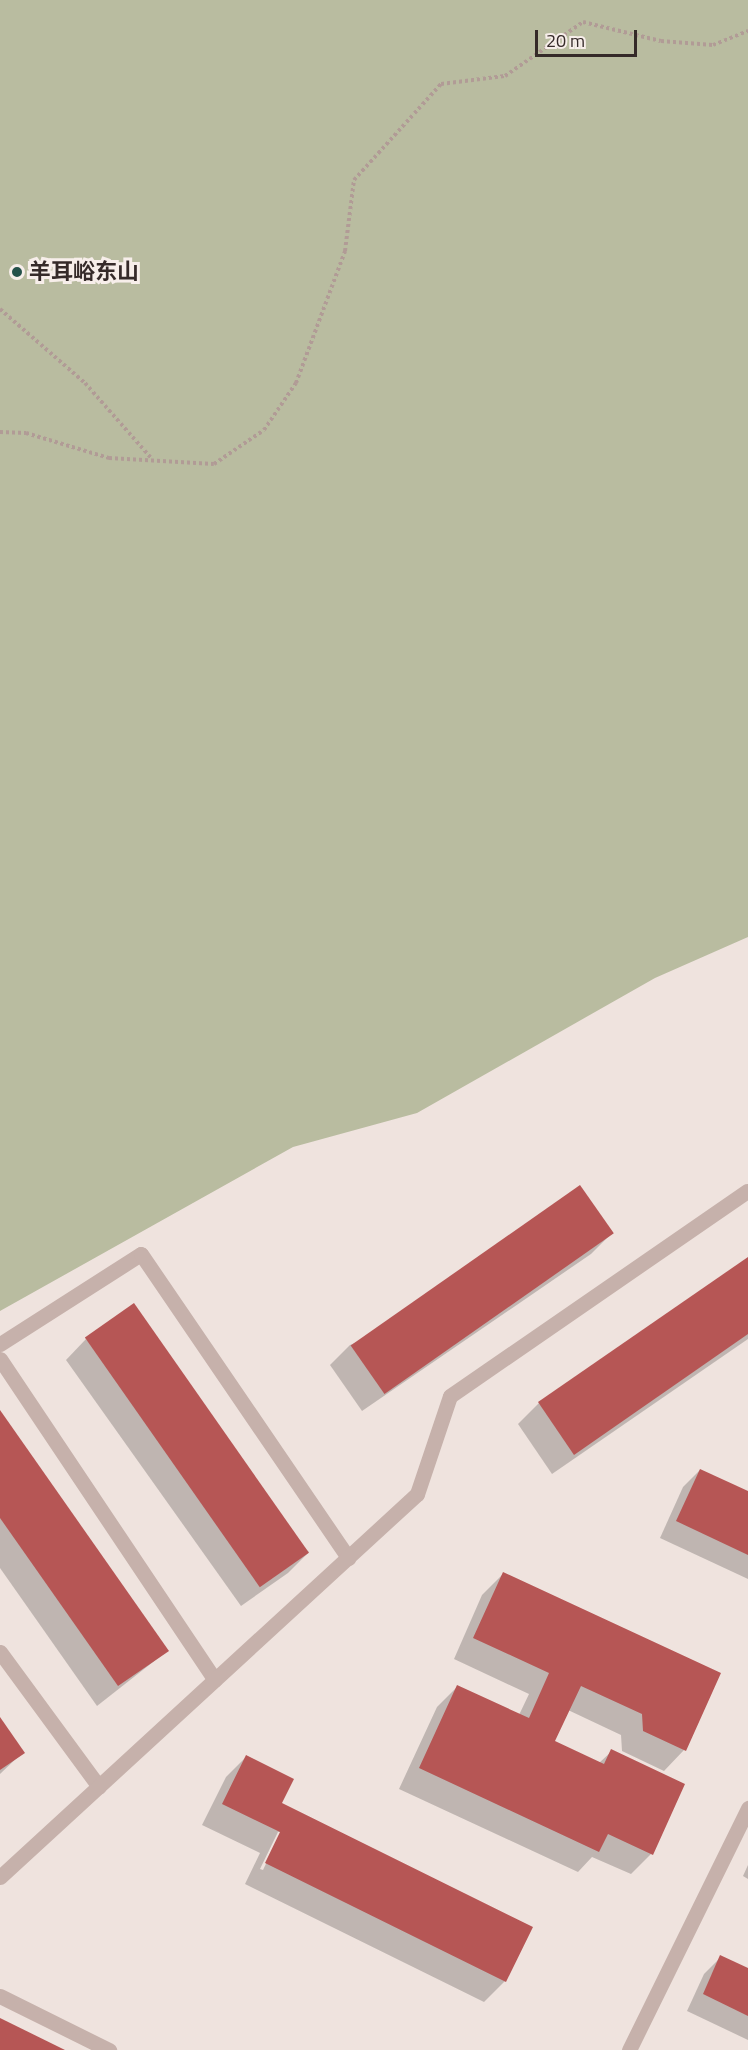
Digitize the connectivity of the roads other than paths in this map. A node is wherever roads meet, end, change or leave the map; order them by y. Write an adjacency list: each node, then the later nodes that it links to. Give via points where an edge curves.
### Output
1 (747, 1191): 4 (street, via 450,1396 417,1494)
2 (0, 1344): 4 (street, via 141,1254)
3 (0, 1359): 6 (street)
4 (348, 1558): 6 (street)
5 (0, 1652): 7 (street)
6 (215, 1680): 7 (street)
7 (99, 1786): 9 (street)
8 (748, 1808): 12 (street)
9 (0, 1877)
10 (0, 1996): 11 (street)
11 (109, 2050)
12 (629, 2050)

